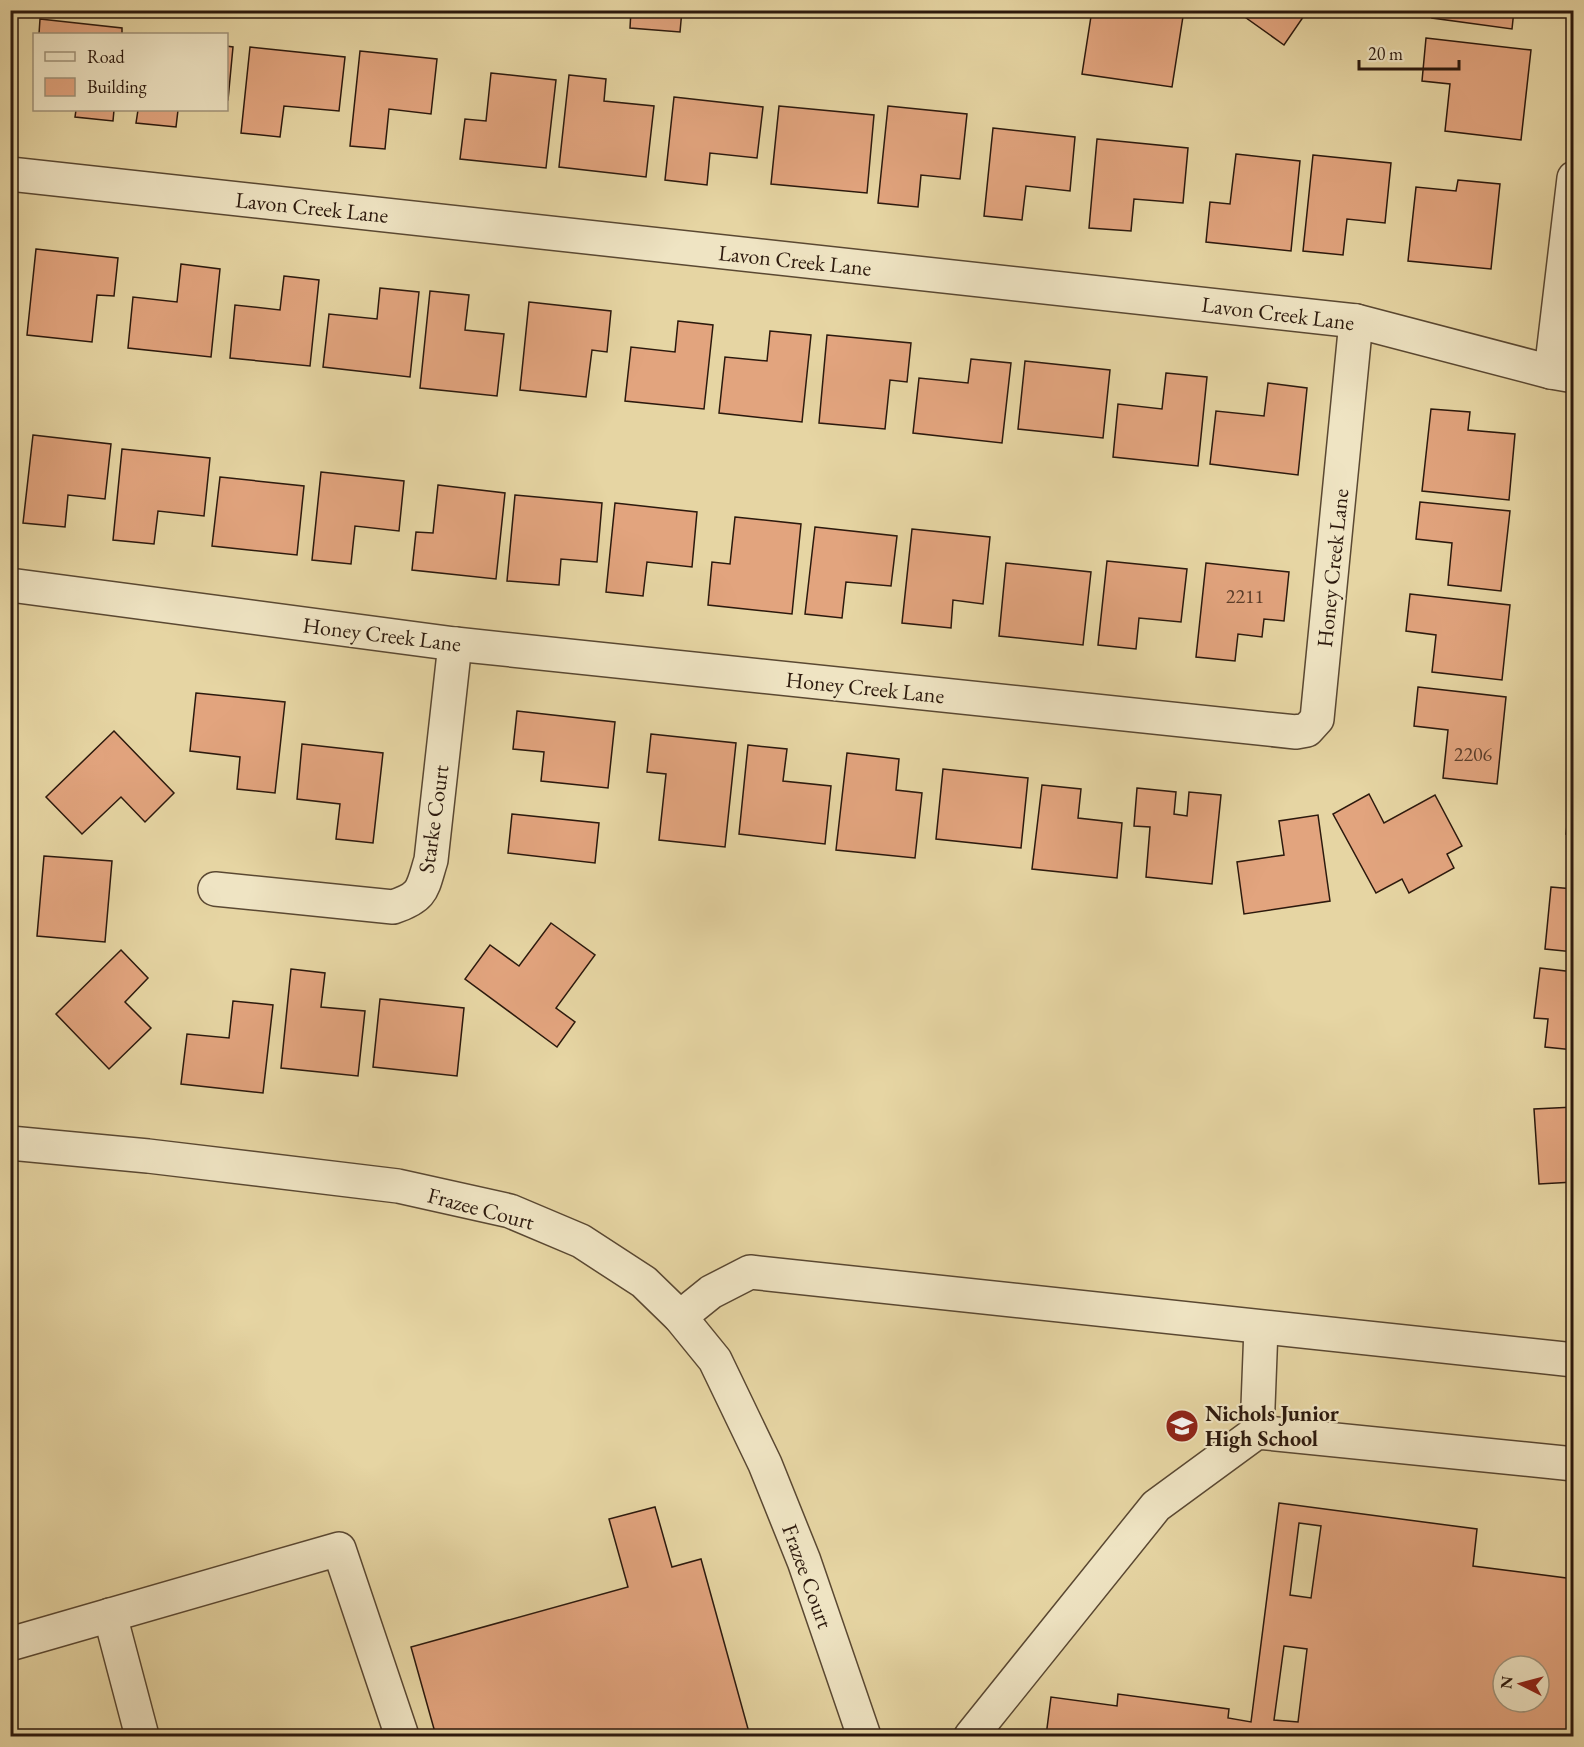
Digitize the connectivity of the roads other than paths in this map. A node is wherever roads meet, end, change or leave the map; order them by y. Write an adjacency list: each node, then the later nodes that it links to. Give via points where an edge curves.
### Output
1 (10, 174): 3 (street, Lavon Creek Lane)
2 (1574, 178): 4 (street)
3 (1356, 321): 4 (street, Lavon Creek Lane); 6 (street, Honey Creek Lane, via 1317,719 1306,730 1284,731)
4 (1562, 374)
5 (10, 585): 6 (street, Honey Creek Lane)
6 (455, 644): 7 (street, Starke Court, via 431,860 421,892 393,907)
7 (215, 889)
8 (10, 1143): 9 (street, Frazee Court, via 398,1186 510,1211 581,1241 644,1282)
9 (680, 1317): 10 (street, via 711,1292 750,1272); 18 (street, Frazee Court, via 715,1360 765,1464 804,1561)
10 (1261, 1328): 11 (street); 12 (street)
11 (1574, 1360)
12 (1257, 1432): 13 (street); 19 (street, via 1156,1506)
13 (1574, 1464)
14 (110, 1615): 15 (street); 16 (street); 17 (street, via 339,1549)
15 (10, 1644)
16 (142, 1737)
17 (402, 1737)
18 (864, 1737)
19 (971, 1737)

